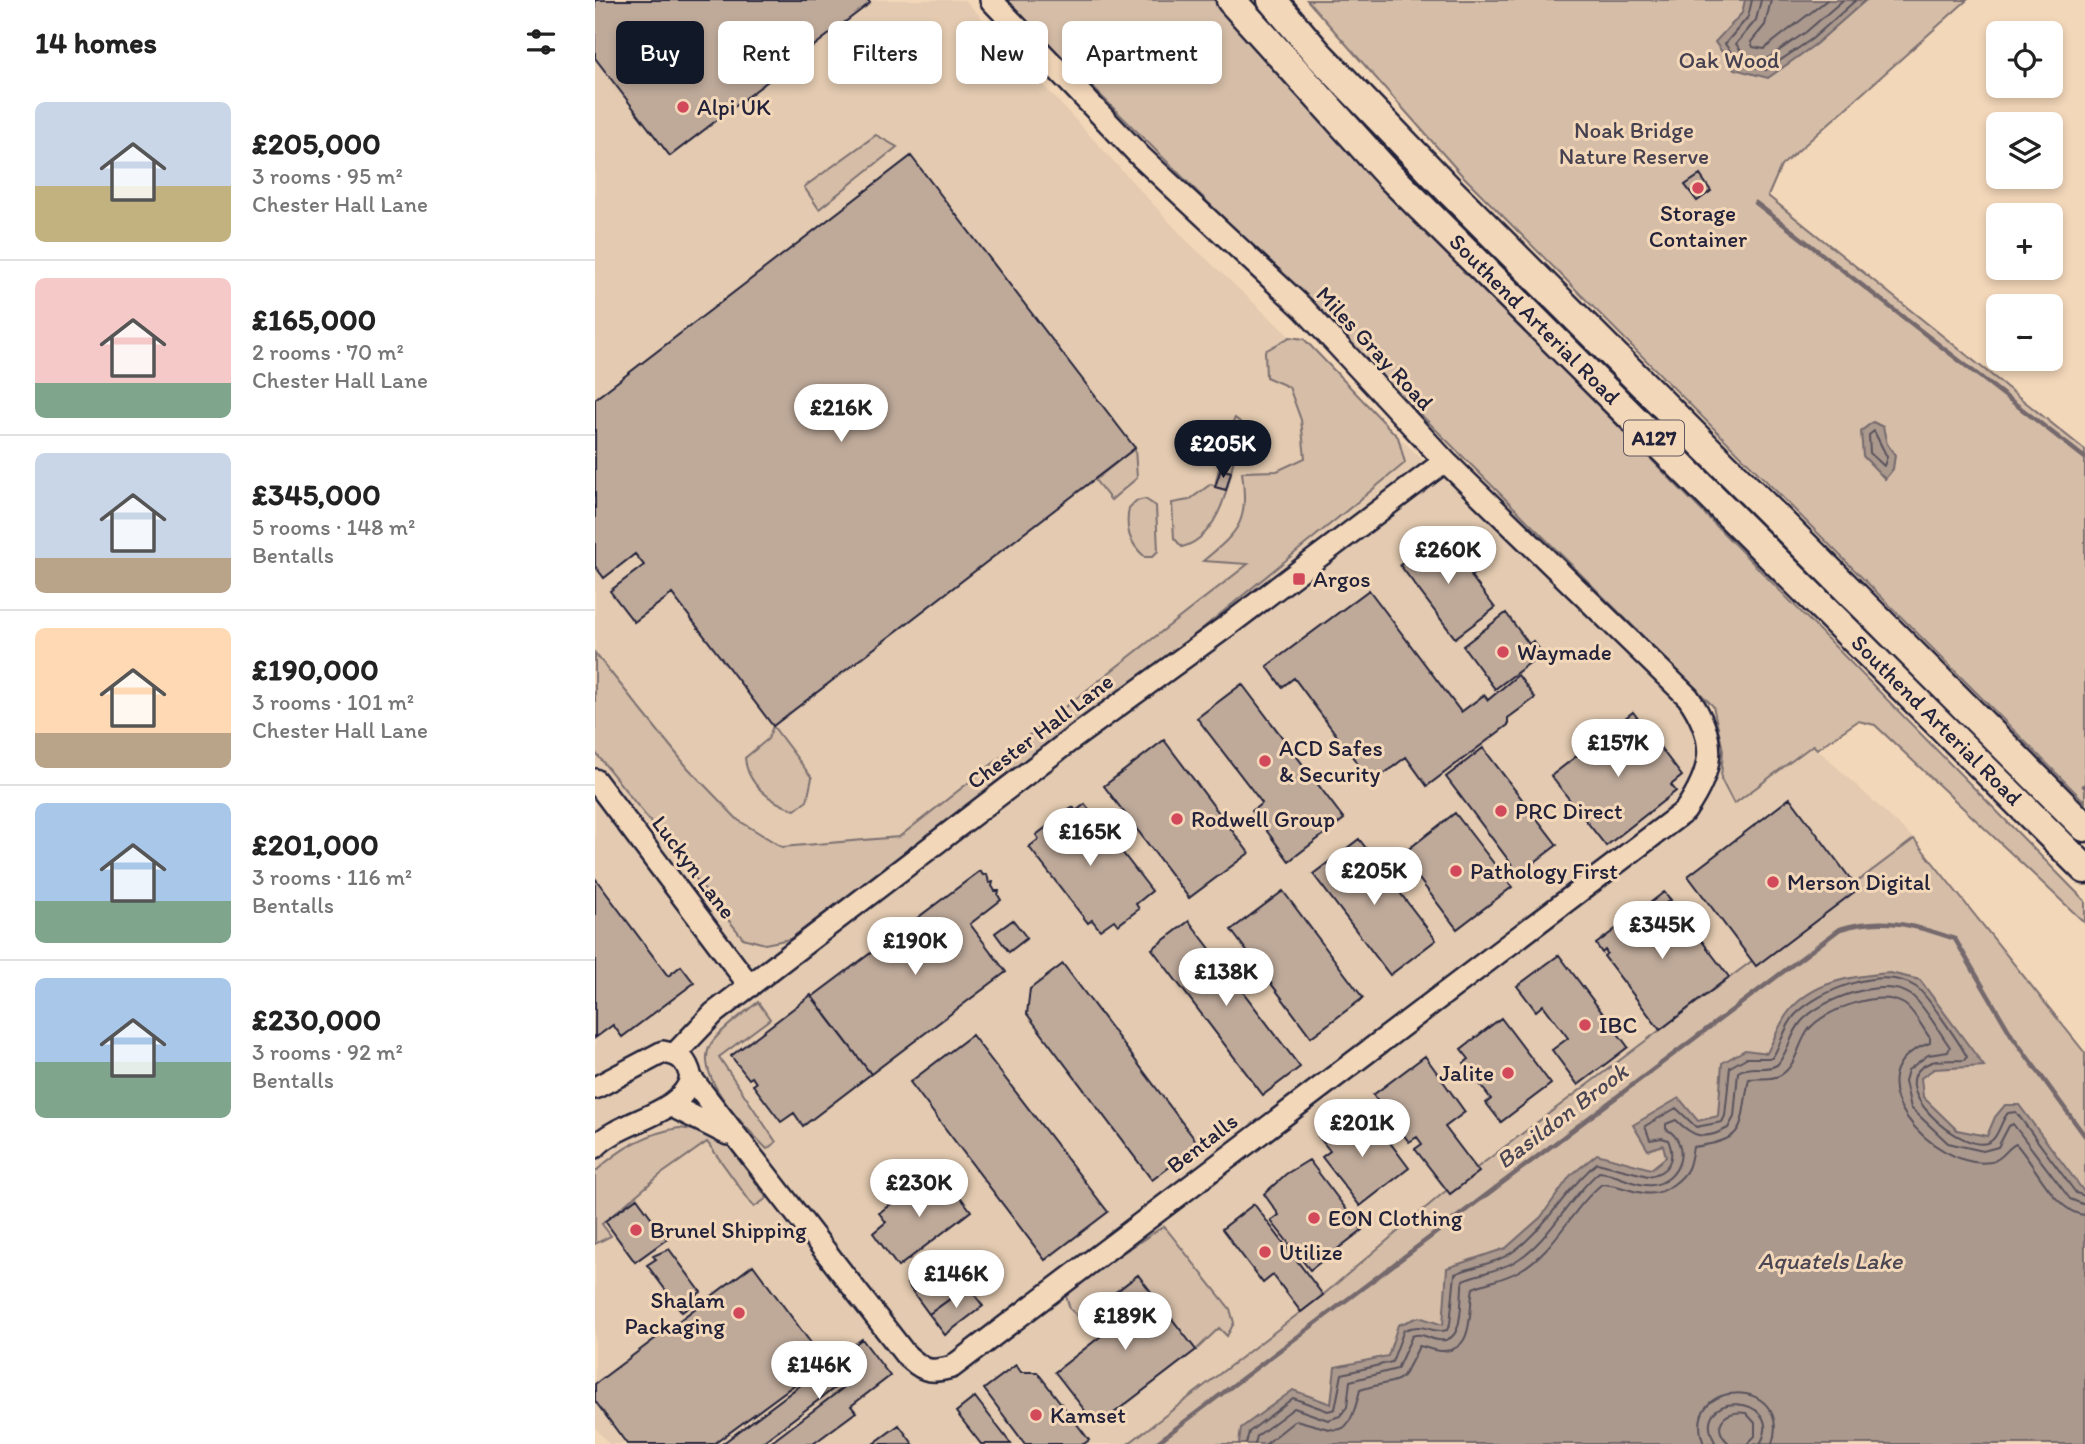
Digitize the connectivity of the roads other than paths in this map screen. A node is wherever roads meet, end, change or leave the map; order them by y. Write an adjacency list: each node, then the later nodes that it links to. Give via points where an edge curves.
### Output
1 (991, 0): 4 (street, Miles Gray Road, via 1141,157 1304,309)
2 (1231, 0): 8 (highway, Southend Arterial Road / A127, via 1389,175)
3 (1272, 0): 7 (highway, Southend Arterial Road / A127, via 1450,191)
4 (1445, 461): 5 (street, Miles Gray Road, via 1688,697 1702,717); 9 (street, Chester Hall Lane)
5 (1708, 740): 15 (street, Bentalls, via 1709,765 1702,786 1685,811 952,1367 935,1372 919,1367 905,1354)
6 (595, 780): 9 (street, Luckyn Lane)
7 (2085, 827)
8 (2085, 869)
9 (750, 986): 10 (street, Chester Hall Lane, via 713,1013)
10 (675, 1054): 11 (street, Bentalls, via 685,1060); 12 (street, via 663,1052)
11 (691, 1078): 13 (street, via 684,1095); 15 (street, Bentalls)
12 (595, 1088)
13 (670, 1105): 14 (street, via 625,1128); 15 (street, Bentalls)
14 (599, 1134)
15 (736, 1139)

